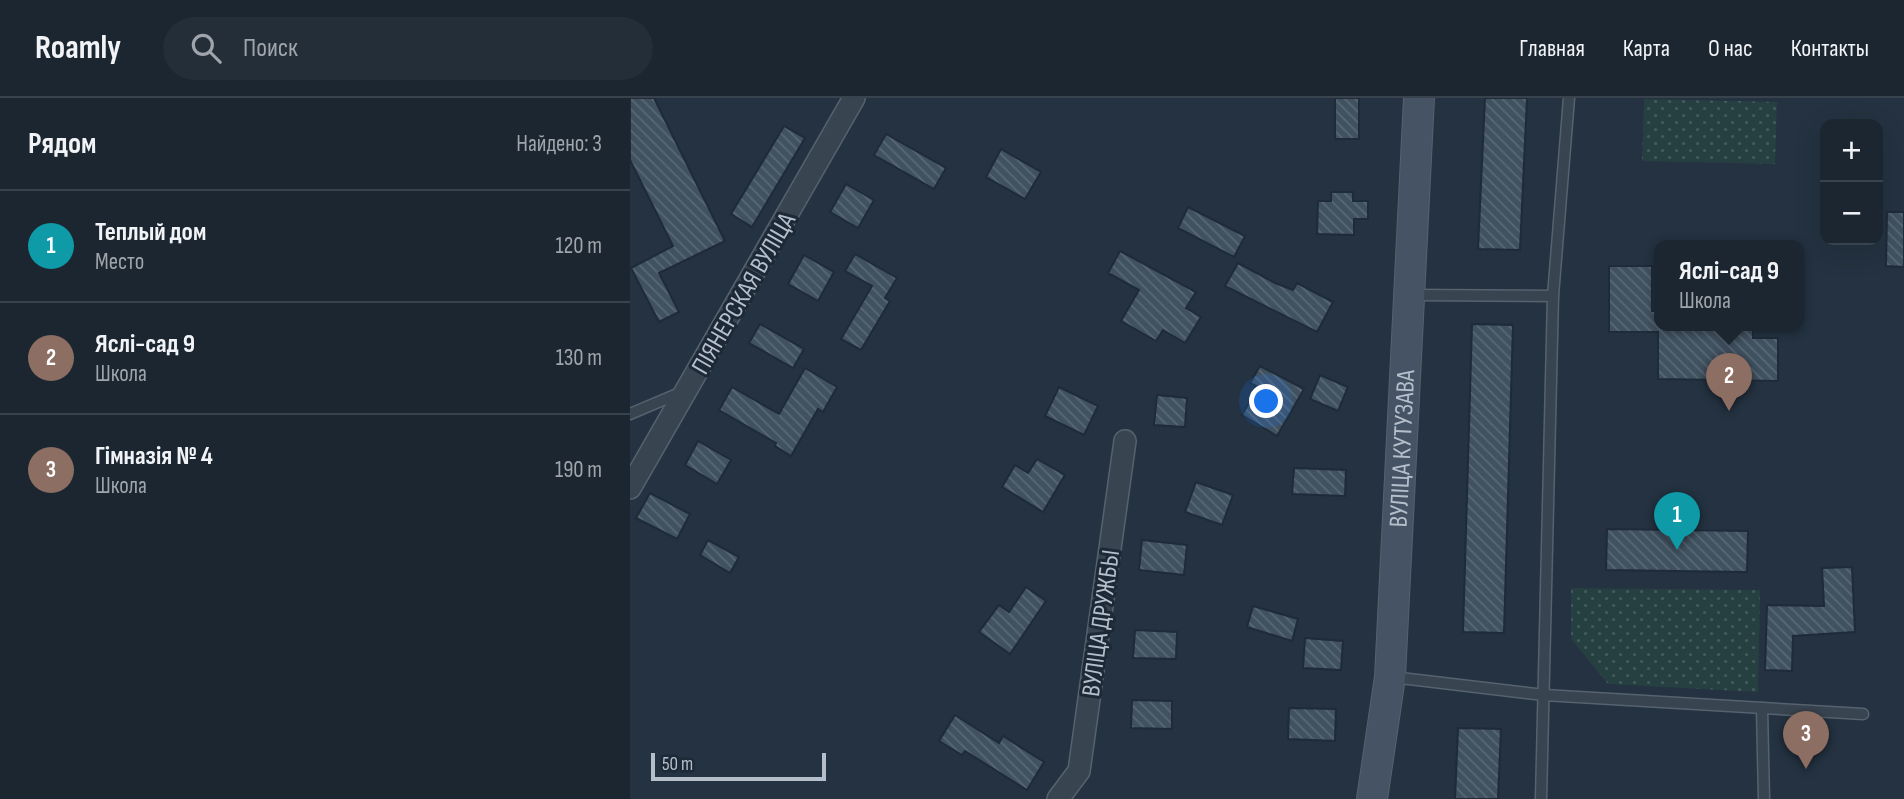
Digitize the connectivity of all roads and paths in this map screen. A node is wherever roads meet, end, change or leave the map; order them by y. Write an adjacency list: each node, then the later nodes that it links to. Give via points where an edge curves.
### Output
1 (854, 98): 6 (street, ПІЯНЕРСКАЯ ВУЛІЦА)
2 (1419, 98): 4 (main road, ВУЛІЦА КУТУЗАВА)
3 (1569, 98): 5 (lane)
4 (1409, 295): 5 (lane); 10 (main road, ВУЛІЦА КУТУЗАВА)
5 (1553, 296): 11 (lane)
6 (688, 389): 7 (lane); 9 (street, ПІЯНЕРСКАЯ ВУЛІЦА)
7 (630, 414)
8 (1125, 441): 14 (street, ВУЛІЦА ДРУЖБЫ, via 1079,771)
9 (630, 488)
10 (1390, 677): 11 (lane); 15 (main road, ВУЛІЦА КУТУЗАВА)
11 (1544, 695): 12 (lane); 16 (lane)
12 (1762, 708): 13 (lane); 17 (lane)
13 (1863, 714)
14 (1058, 799)
15 (1372, 799)
16 (1541, 799)
17 (1764, 799)

